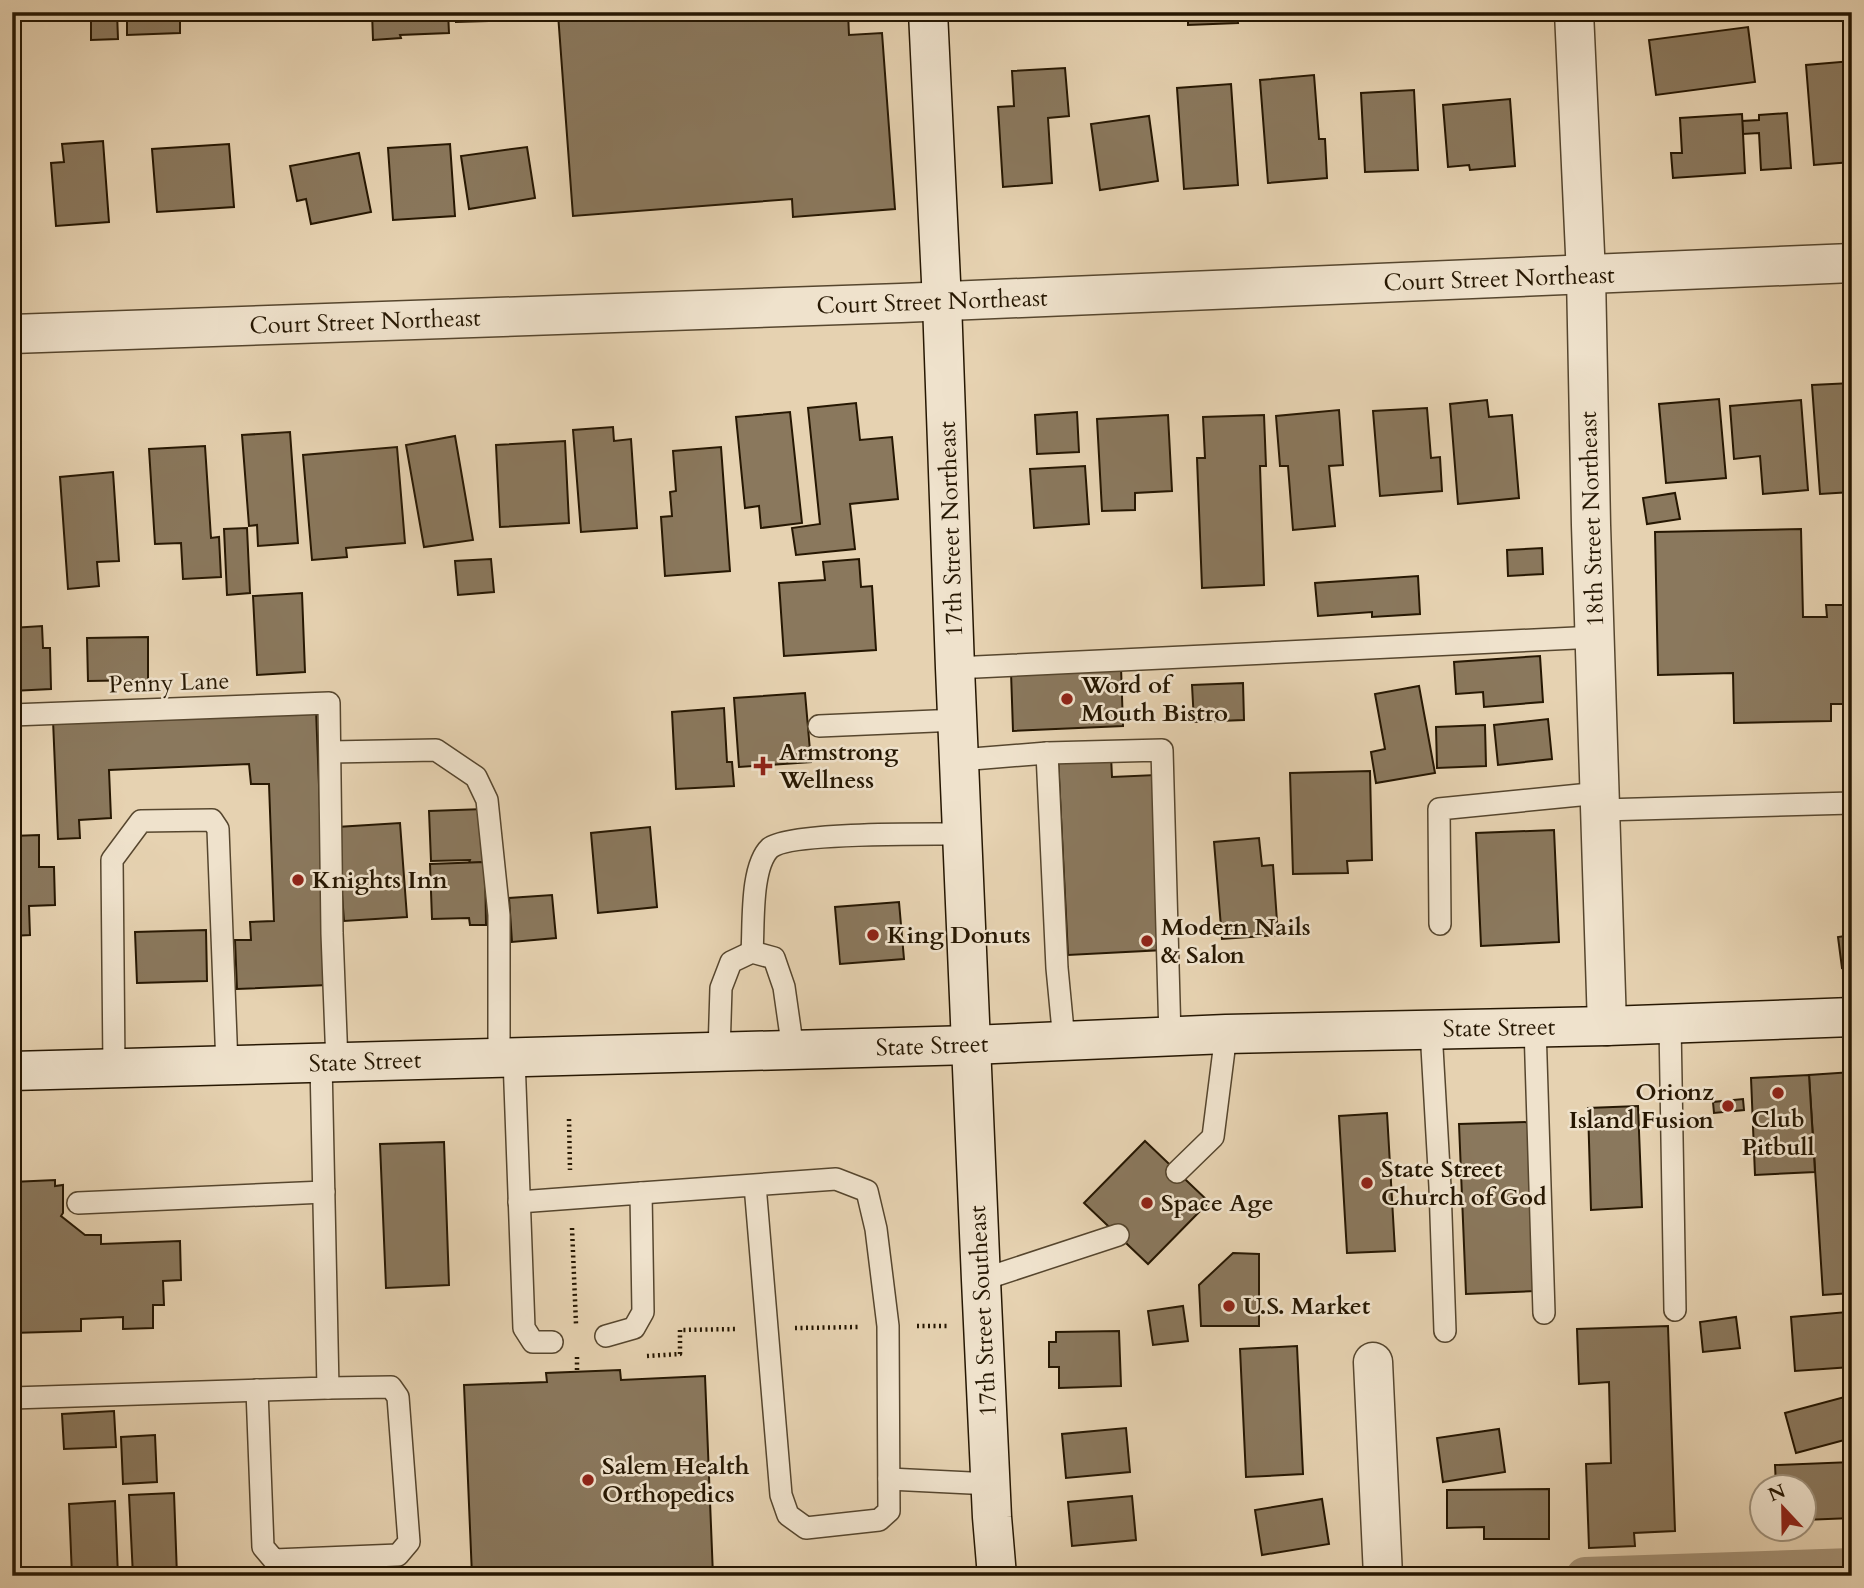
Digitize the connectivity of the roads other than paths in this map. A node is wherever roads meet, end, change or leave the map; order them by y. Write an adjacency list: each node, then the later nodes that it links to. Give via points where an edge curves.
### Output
1 (928, 12): 5 (main road, 17th Street Northeast)
2 (1574, 12): 4 (main road, 18th Street Northeast)
3 (1852, 263): 4 (main road, Court Street Northeast)
4 (1586, 275): 5 (main road, Court Street Northeast); 7 (main road, 18th Street Northeast)
5 (942, 302): 6 (main road, Court Street Northeast); 8 (main road, 17th Street Northeast)
6 (12, 334)
7 (1596, 637): 8 (lane); 15 (main road, 18th Street Northeast)
8 (955, 668): 10 (main road, 17th Street Northeast)
9 (12, 715): 12 (lane, Penny Lane, via 329,703)
10 (958, 720): 11 (lane); 14 (main road, 17th Street Northeast)
11 (819, 726)
12 (331, 752): 31 (lane, via 436,750 476,777 487,800 499,915); 32 (lane)
13 (1047, 753): 14 (lane); 26 (lane, via 1162,750); 27 (lane)
14 (960, 760): 17 (main road, 17th Street Northeast)
15 (1601, 802): 16 (lane); 18 (lane, via 1439,808); 22 (main road, 18th Street Northeast)
16 (1852, 803)
17 (963, 834): 19 (lane, via 791,840 771,848 757,870); 28 (main road, 17th Street Northeast)
18 (1440, 924)
19 (752, 953): 29 (lane, via 775,958); 30 (lane, via 731,962 721,988)
20 (1852, 1017): 21 (main road, State Street)
21 (1671, 1024): 22 (main road, State Street); 44 (lane)
22 (1607, 1026): 23 (main road, State Street)
23 (1535, 1027): 24 (main road, State Street); 45 (lane)
24 (1431, 1030): 25 (main road, State Street); 46 (lane)
25 (1226, 1034): 26 (main road, State Street); 36 (lane, via 1213,1137)
26 (1170, 1037): 27 (main road, State Street)
27 (1064, 1041): 28 (main road, State Street)
28 (971, 1045): 29 (main road, State Street); 43 (main road, 17th Street Southeast)
29 (793, 1050): 30 (main road, State Street)
30 (719, 1052): 31 (main road, State Street)
31 (506, 1058): 32 (main road, State Street); 40 (lane)
32 (329, 1063): 33 (main road, State Street); 38 (lane)
33 (228, 1066): 34 (main road, State Street); 34 (lane, via 218,829 212,820 141,821 112,860)
34 (114, 1069): 35 (main road, State Street)
35 (12, 1071)
36 (1177, 1172)
37 (755, 1185): 39 (lane); 53 (lane, via 836,1180 867,1191 888,1326); 53 (lane, via 781,1495 788,1515 806,1528 879,1520 889,1511)
38 (324, 1192): 41 (lane); 50 (lane)
39 (641, 1193): 40 (lane); 47 (lane, via 643,1312 635,1328)
40 (519, 1202): 48 (lane, via 524,1328 533,1342)
41 (79, 1203)
42 (1118, 1235): 43 (lane)
43 (981, 1280): 54 (main road, 17th Street Southeast)
44 (1675, 1310)
45 (1544, 1313)
46 (1445, 1331)
47 (606, 1336)
48 (552, 1342)
49 (1373, 1362): 56 (main road)
50 (328, 1388): 51 (lane); 51 (lane, via 391,1387 398,1397 409,1542 398,1555 274,1560 263,1547)
51 (257, 1390): 52 (lane)
52 (12, 1398)
53 (889, 1479): 54 (lane)
54 (991, 1484): 55 (main road, 17th Street Southeast)
55 (998, 1576)
56 (1383, 1576)

